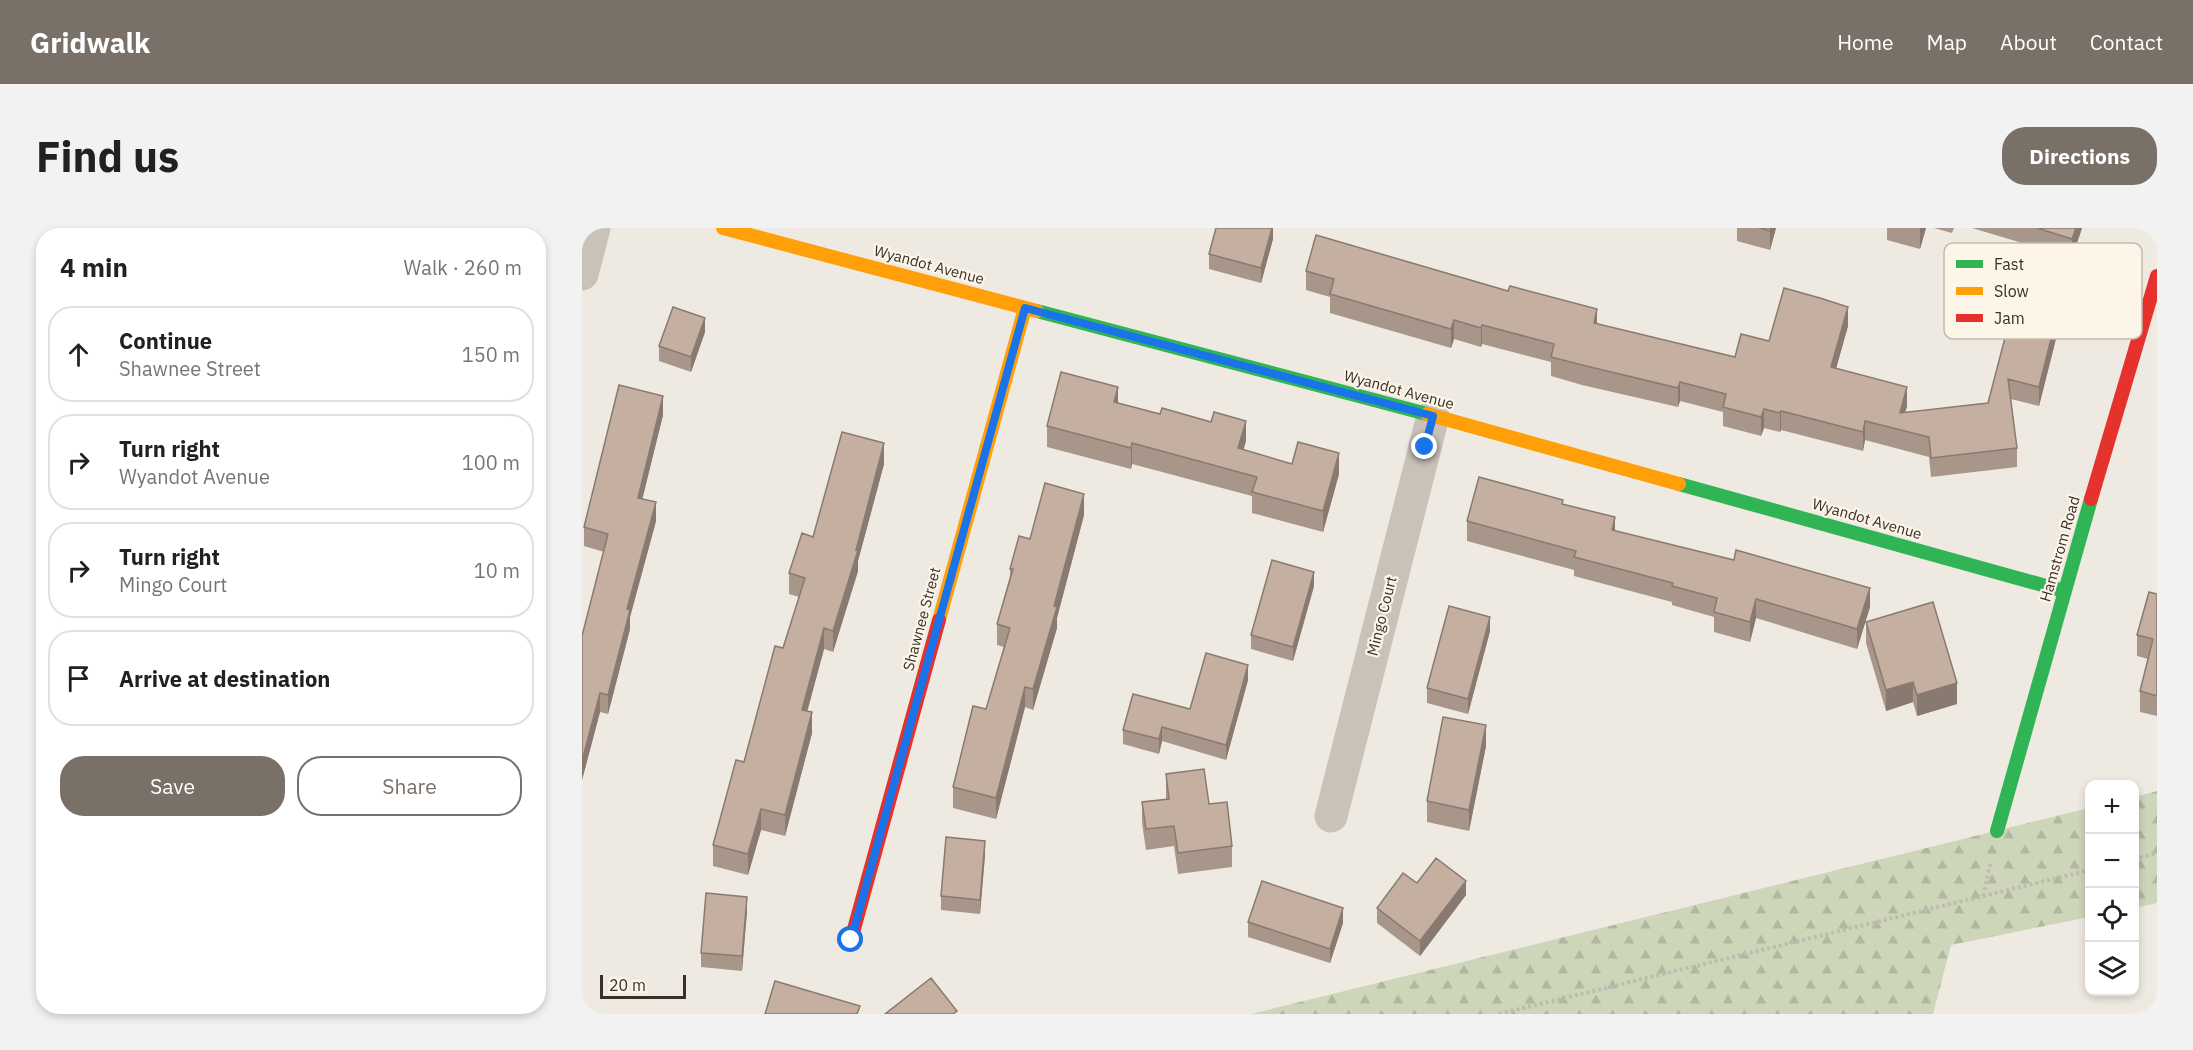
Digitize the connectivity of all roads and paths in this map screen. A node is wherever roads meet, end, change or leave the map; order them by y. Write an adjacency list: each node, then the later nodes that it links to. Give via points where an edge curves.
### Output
1 (594, 228): 3 (street)
2 (723, 228): 5 (street, Wyandot Avenue)
3 (582, 274)
4 (2157, 276): 6 (street, Hamstrom Road)
5 (1025, 308): 8 (street, Wyandot Avenue); 15 (street, Shawnee Street)
6 (2142, 327)
7 (2138, 339): 9 (street, Hamstrom Road)
8 (1433, 416): 9 (street, Wyandot Avenue); 10 (street, Mingo Court)
9 (2064, 591): 11 (street, Hamstrom Road)
10 (1331, 816)
11 (1997, 831)
12 (2157, 853): 13 (path)
13 (2139, 858)
14 (2085, 871): 16 (path)
15 (851, 940)
16 (1499, 1014)

